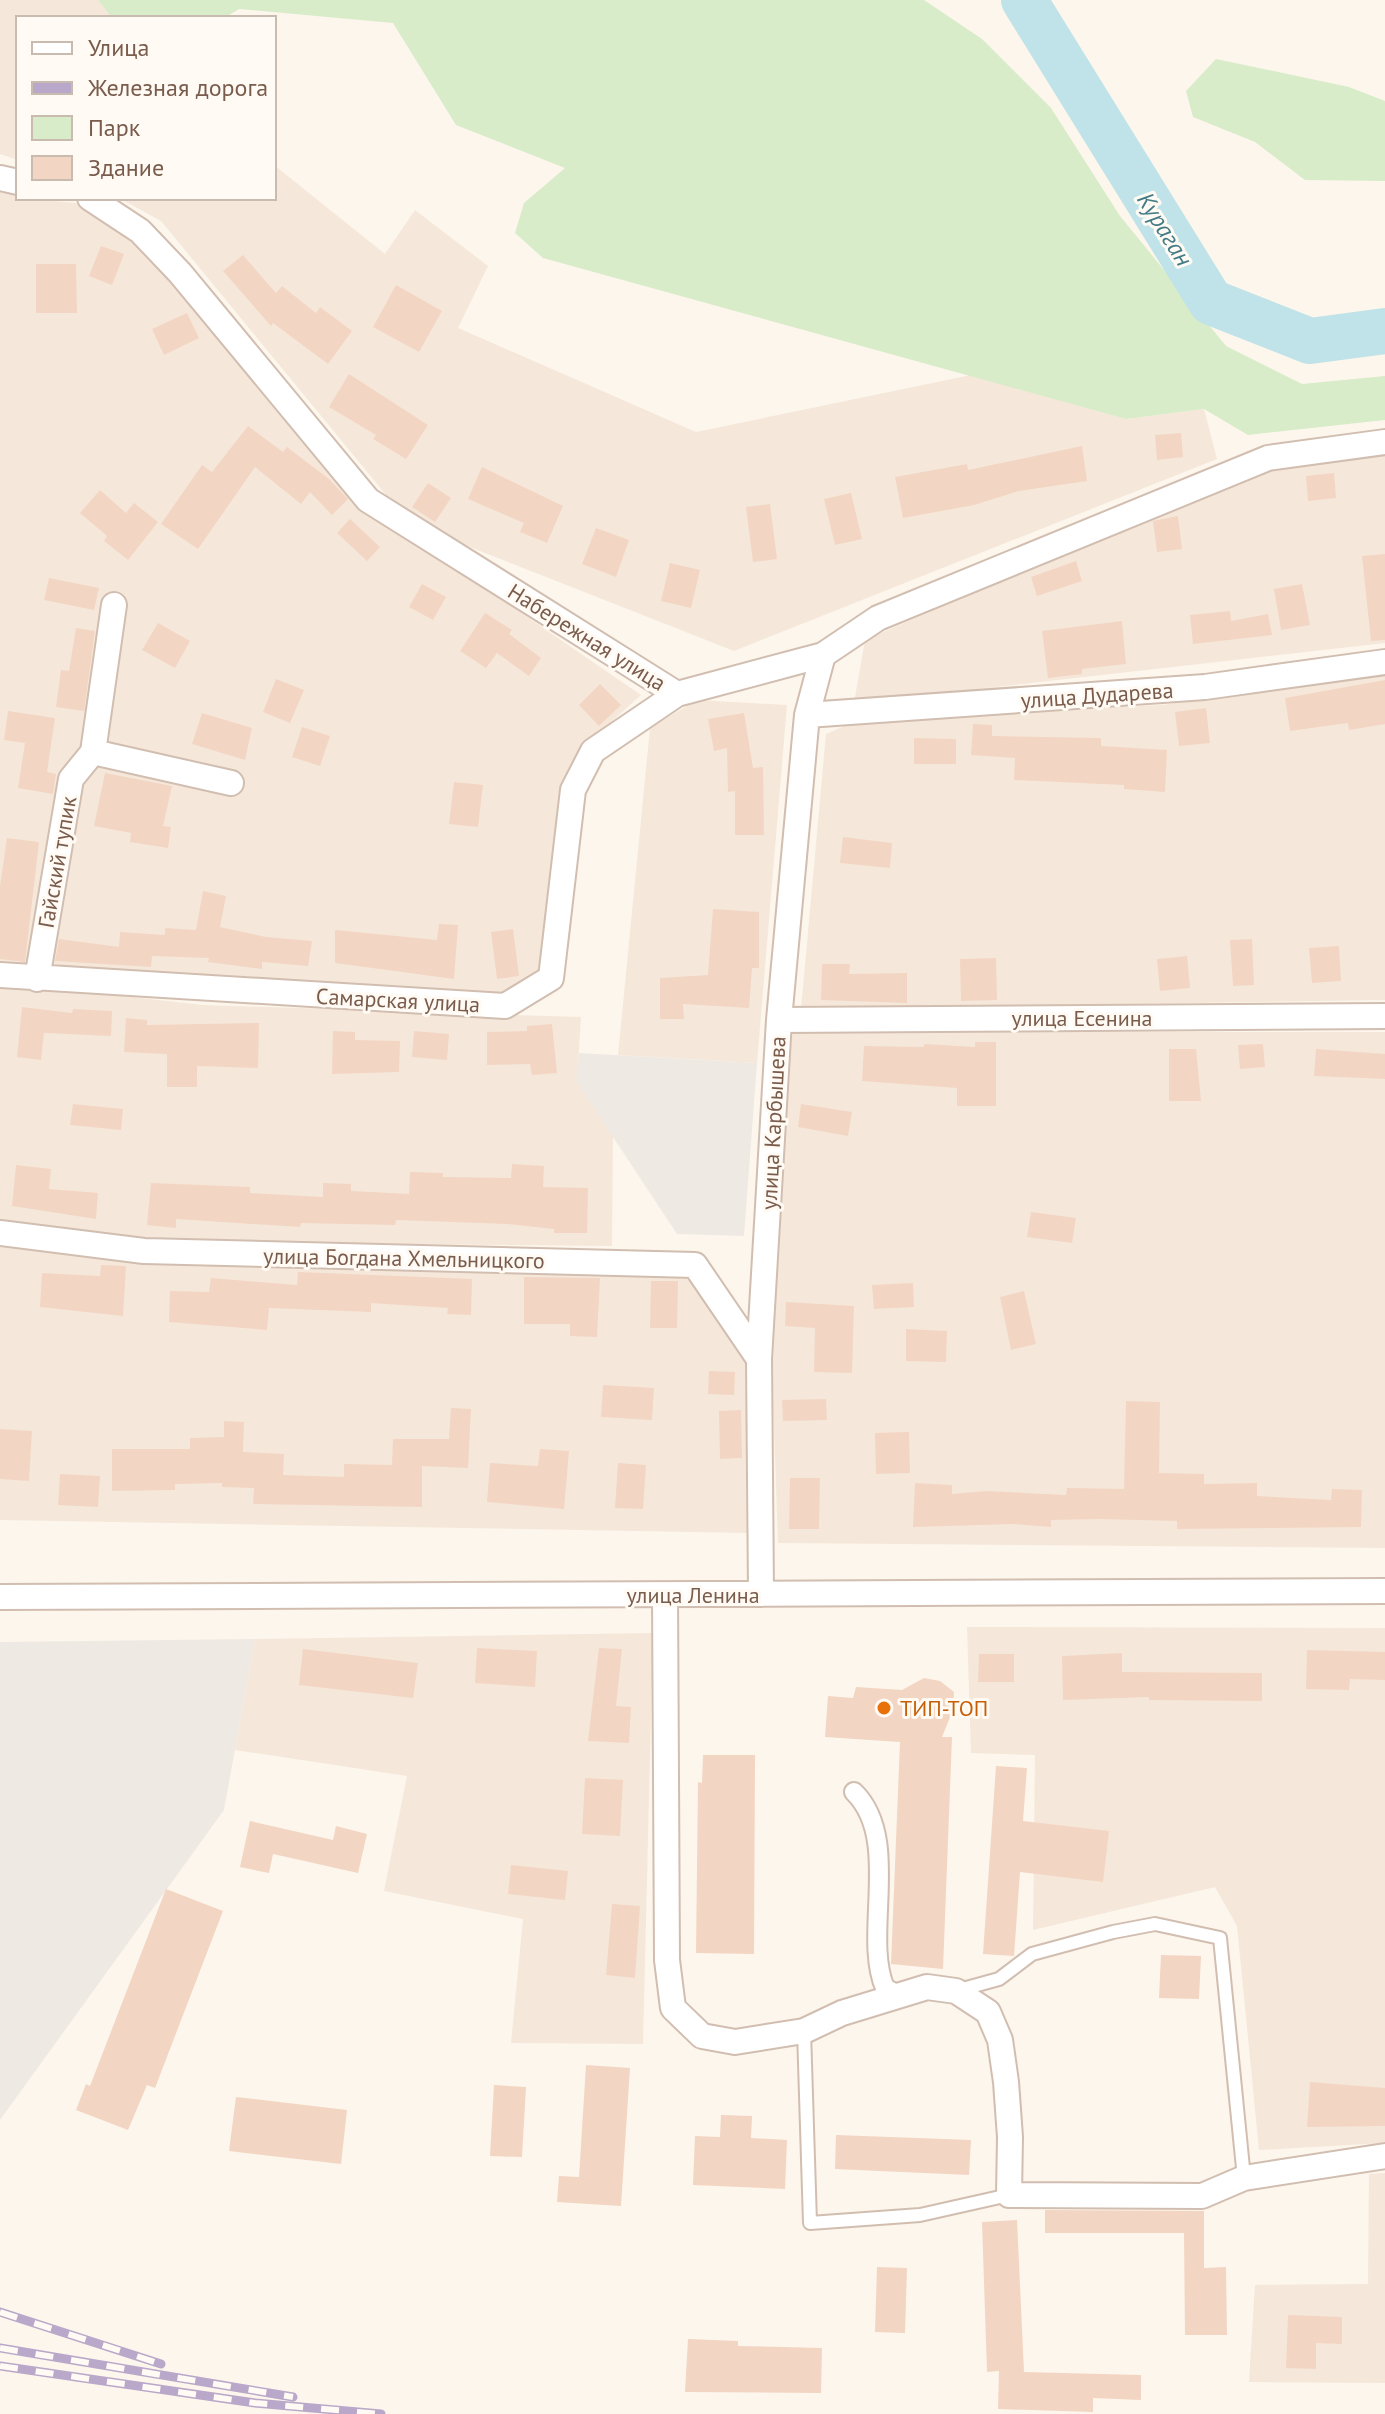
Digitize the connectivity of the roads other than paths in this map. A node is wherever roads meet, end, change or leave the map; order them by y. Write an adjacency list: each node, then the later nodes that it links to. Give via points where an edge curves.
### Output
1 (93, 200): 6 (street, Набережная улица, via 140,231 180,273 368,500)
2 (1385, 442): 4 (street, Набережная улица, via 1268,458 878,618)
3 (114, 605): 8 (street, Гайский тупик)
4 (823, 655): 6 (street, Набережная улица); 7 (street, улица Карбышева)
5 (1385, 662): 7 (street, улица Дударева, via 1205,687)
6 (677, 694): 11 (street, Самарская улица, via 593,751 573,790 551,978 505,1006)
7 (807, 715): 13 (street, улица Карбышева)
8 (93, 752): 9 (street); 11 (street, Гайский тупик, via 71,779)
9 (231, 783)
10 (0, 975): 11 (street, Самарская улица)
11 (37, 979)
12 (1385, 1016): 13 (street, улица Есенина)
13 (779, 1020): 15 (street, улица Карбышева)
14 (0, 1233): 15 (street, улица Богдана Хмельницкого, via 144,1251 695,1265)
15 (759, 1359): 17 (street, улица Карбышева)
16 (1385, 1591): 17 (street, улица Ленина)
17 (761, 1594): 18 (street, улица Ленина)
18 (665, 1595): 19 (street, улица Ленина); 23 (street, via 667,1960 673,2008 702,2036 735,2042)
19 (0, 1597)
20 (854, 1792): 22 (street, via 868,1806 879,1868 877,1970 885,1988)
21 (956, 1991): 22 (street, via 927,1987); 25 (lane, via 999,1979 1032,1954 1113,1932 1155,1924 1220,1938); 26 (street, via 988,2012 1000,2040 1010,2137)
22 (896, 1994): 23 (street)
23 (804, 2031): 26 (lane, via 810,2223 920,2215)
24 (1385, 2156): 25 (street)
25 (1244, 2178): 26 (street, via 1202,2196)
26 (1009, 2195)

